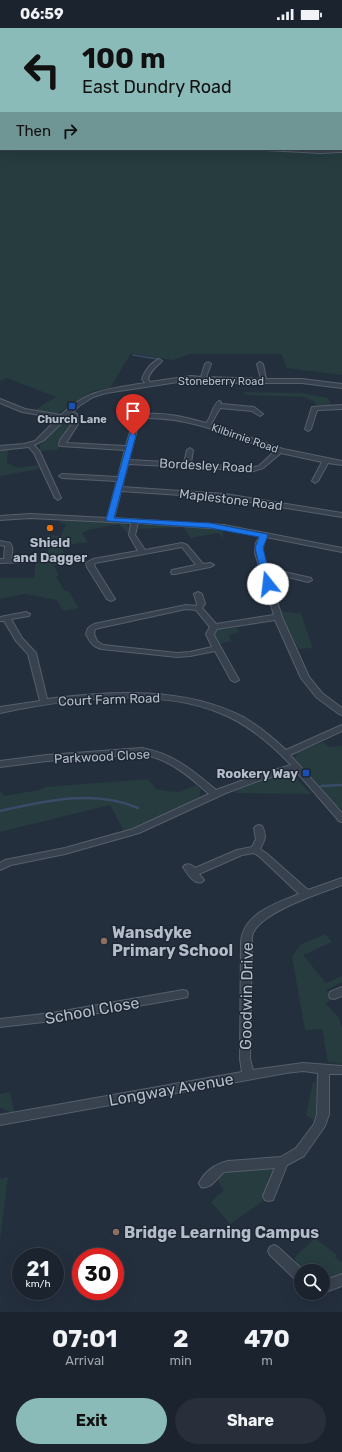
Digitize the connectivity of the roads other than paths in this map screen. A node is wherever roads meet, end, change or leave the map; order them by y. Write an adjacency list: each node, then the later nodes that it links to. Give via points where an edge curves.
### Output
1 (284, 150): 2 (street)
2 (342, 151)
3 (150, 361): 8 (street, via 158,362 145,376)
4 (201, 364): 6 (street, via 211,364)
5 (267, 364): 7 (street, via 257,364)
6 (204, 379): 7 (street, Stoneberry Road); 8 (street, Stoneberry Road, via 180,379)
7 (264, 381): 9 (street, Stoneberry Road, via 302,381)
8 (149, 385): 16 (street, Stoneberry Road, via 93,394)
9 (342, 386)
10 (0, 402): 16 (street, via 18,409)
11 (262, 407): 13 (street)
12 (342, 407): 18 (street, via 313,406)
13 (254, 409): 14 (street); 17 (street, via 219,404)
14 (260, 414)
15 (83, 417): 21 (street, via 75,416 75,427 63,441 61,448)
16 (62, 418): 19 (street, via 42,438)
17 (207, 425): 21 (street, Kilbirnie Road, via 148,416 138,418); 23 (street, Kilbirnie Road)
18 (310, 427)
19 (30, 444): 20 (street); 32 (street, via 37,452)
20 (0, 448)
21 (129, 448): 25 (street)
22 (190, 449): 27 (street)
23 (280, 450): 24 (street, Kilbirnie Road); 27 (street, Bordesley Road, via 254,470)
24 (326, 460): 26 (street, Kilbirnie Road); 30 (street)
25 (125, 462): 27 (street, Bordesley Road); 29 (street)
26 (342, 463)
27 (187, 465)
28 (62, 476): 29 (street)
29 (121, 479): 31 (street)
30 (315, 481)
31 (118, 489): 33 (street, Maplestone Road, via 225,496); 35 (street)
32 (58, 495)
33 (342, 516)
34 (0, 518): 35 (street, via 30,516)
35 (110, 520): 36 (street)
36 (134, 522): 37 (street, via 210,526); 40 (street, via 132,535)
37 (264, 535): 39 (street); 46 (street, via 259,548)
38 (0, 543): 41 (street, via 8,544 9,547)
39 (342, 550)
40 (142, 551): 44 (street, via 182,544); 49 (street, via 90,563)
41 (3, 560): 42 (street)
42 (29, 560)
43 (210, 565): 44 (street)
44 (201, 566): 45 (street)
45 (175, 572)
46 (265, 574): 47 (street, via 280,573); 52 (street)
47 (308, 580)
48 (198, 594): 50 (street, via 201,604)
49 (111, 599)
50 (198, 608): 54 (street); 55 (street, via 186,607 97,626 92,628 90,634 96,645 102,647 177,655)
51 (26, 614): 53 (street)
52 (278, 617): 54 (street); 59 (street, via 305,678 319,695)
53 (3, 619): 57 (street, via 32,653)
54 (214, 627): 55 (street, via 210,634)
55 (217, 648): 56 (street)
56 (235, 680)
57 (44, 702): 58 (street, Court Farm Road); 61 (street, Court Farm Road, via 134,695 186,700 238,718 262,734)
58 (0, 710)
59 (342, 712)
60 (342, 728): 61 (street)
61 (284, 754): 63 (street, Court Farm Road)
62 (0, 764): 64 (street, Parkwood Close, via 154,752 179,765)
63 (295, 767): 64 (street, via 255,778); 65 (street, Court Farm Road)
64 (215, 794): 68 (street, via 136,831 65,851 8,862)
65 (342, 819)
66 (259, 828): 67 (street, via 261,839)
67 (255, 850): 69 (street, via 240,852); 71 (street, via 263,854)
68 (0, 867)
69 (193, 873)
70 (342, 880): 71 (street, Goodwin Drive)
71 (307, 895): 76 (street, Goodwin Drive, via 263,915 255,920 247,931 245,1060)
72 (183, 994): 73 (street, School Close, via 52,1017)
73 (0, 1023)
74 (324, 1068): 75 (street, Longway Avenue); 76 (street, Longway Avenue, via 286,1069); 78 (street, via 323,1114 319,1126 300,1152)
75 (342, 1070)
76 (248, 1075): 77 (street, Longway Avenue)
77 (0, 1120)
78 (283, 1162): 79 (street, via 220,1168); 80 (street)
79 (205, 1183)
80 (270, 1196)
81 (274, 1251): 82 (street)
82 (294, 1271)
83 (342, 1280): 84 (street)
84 (330, 1284)

